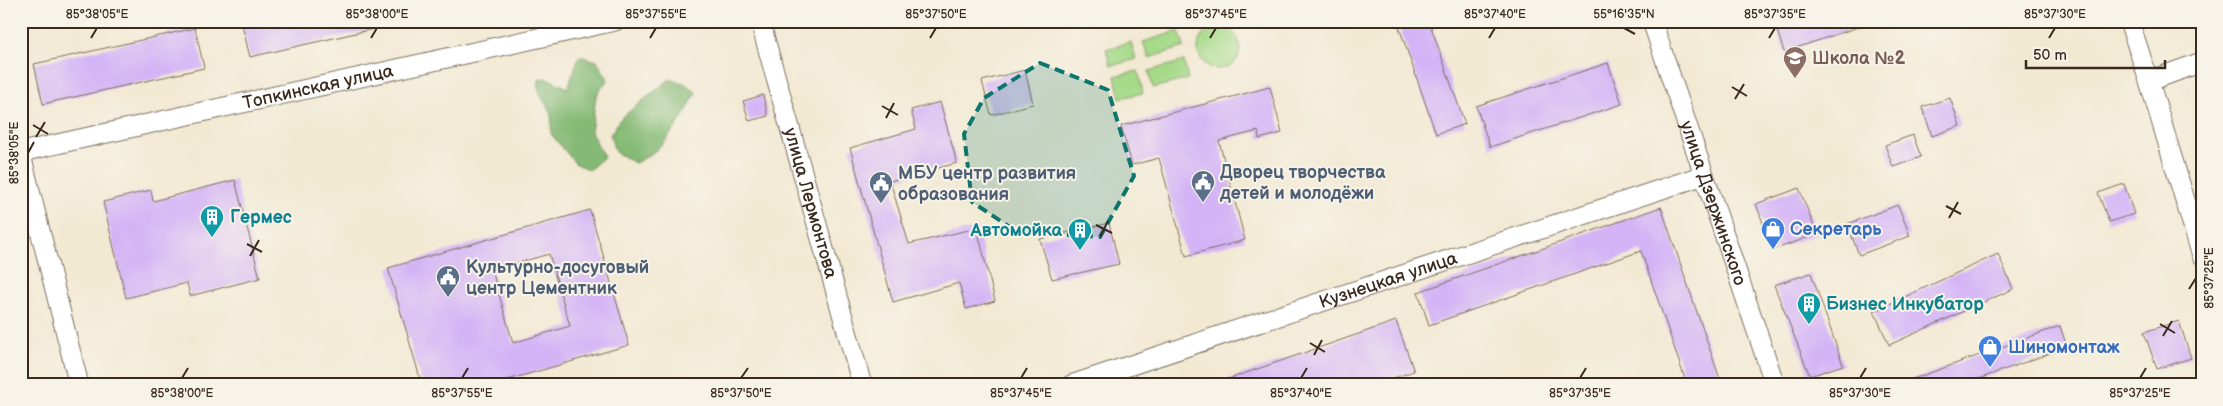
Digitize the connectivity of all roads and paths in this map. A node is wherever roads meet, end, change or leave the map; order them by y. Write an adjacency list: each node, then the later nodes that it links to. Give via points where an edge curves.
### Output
1 (615, 21): 7 (street, Топкинская улица)
2 (760, 21): 11 (street, улица Лермонтова)
3 (1652, 21): 8 (street, улица Дзержинского)
4 (2129, 21): 6 (street)
5 (2202, 62): 6 (street)
6 (2149, 81): 9 (street)
7 (21, 154): 10 (street)
8 (1704, 175): 12 (street, Кузнецкая улица); 13 (street, улица Дзержинского)
9 (2202, 256)
10 (79, 385)
11 (862, 385)
12 (1071, 385)
13 (1775, 385)

